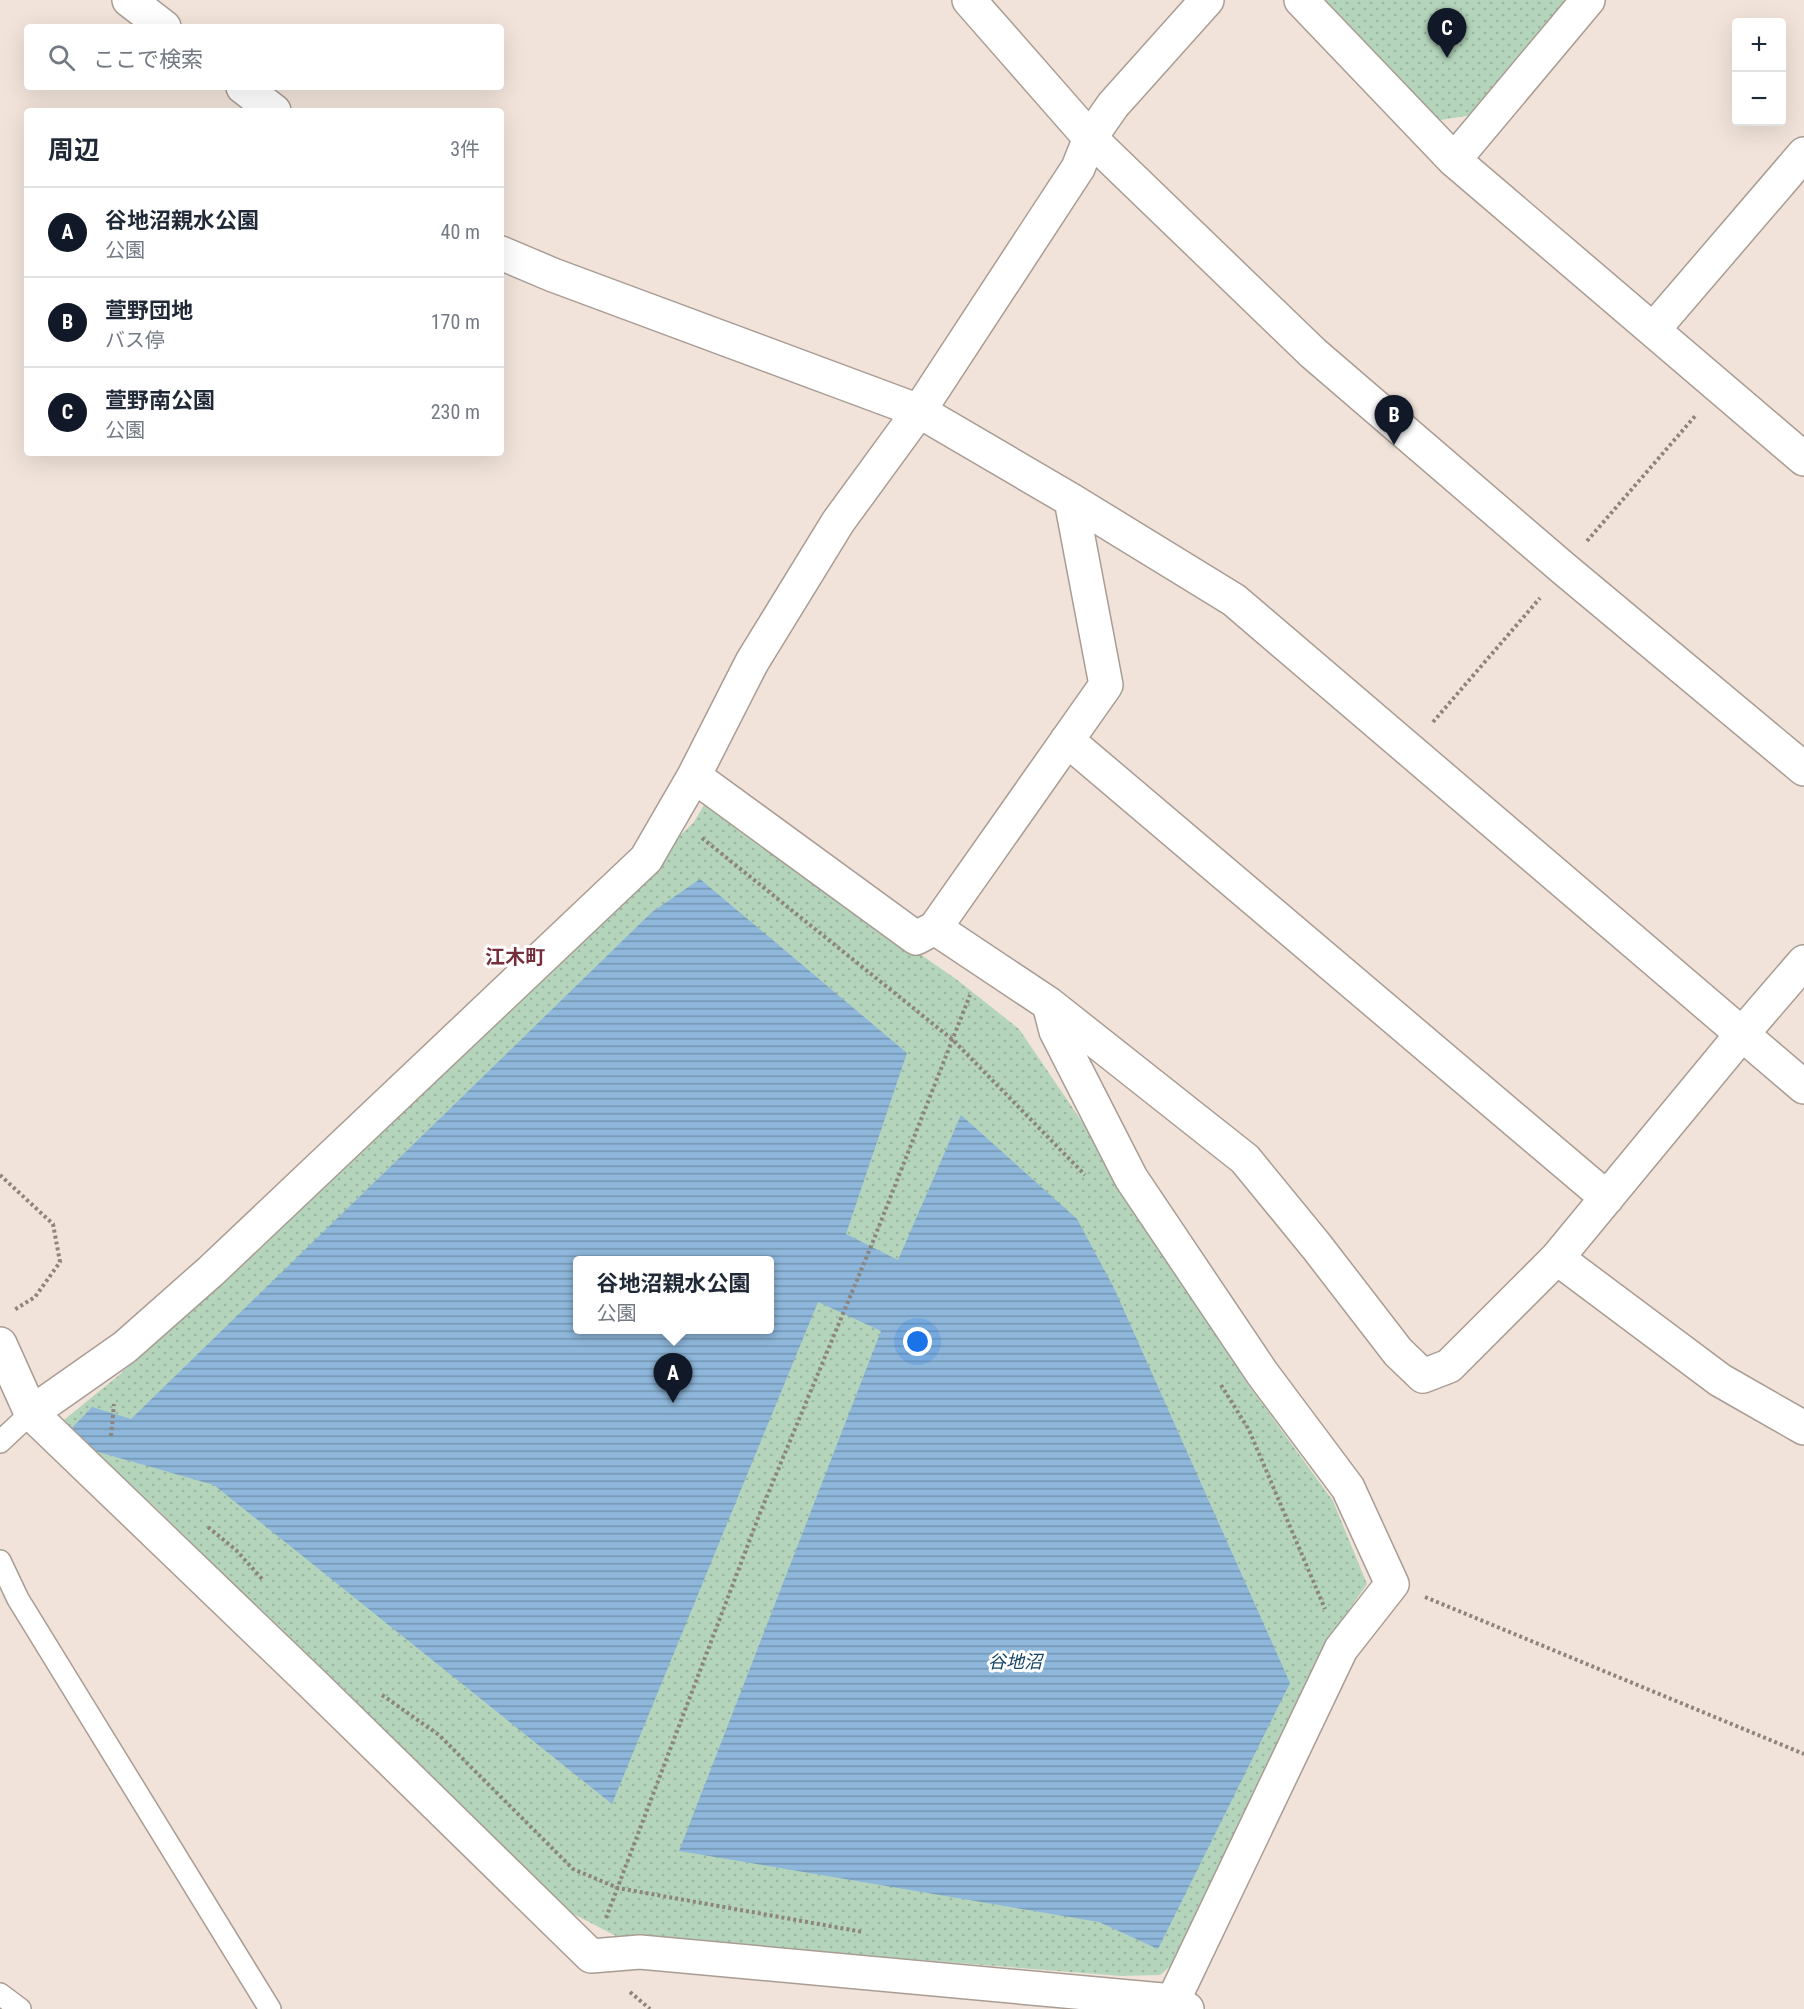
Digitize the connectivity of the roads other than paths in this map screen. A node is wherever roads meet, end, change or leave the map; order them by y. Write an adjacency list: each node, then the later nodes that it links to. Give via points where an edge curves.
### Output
1 (129, 0): 6 (street)
2 (969, 0): 9 (street)
3 (1207, 0): 9 (street, via 1113,105)
4 (1301, 0): 11 (street)
5 (1588, 0): 11 (street)
6 (160, 24)
7 (247, 90): 8 (street)
8 (270, 108)
9 (1090, 138): 14 (street, via 1080,165); 18 (street, via 1313,353)
10 (1804, 154): 13 (street)
11 (1454, 160): 13 (street)
12 (504, 254): 14 (street)
13 (1653, 330): 15 (street)
14 (920, 411): 16 (street); 19 (street, via 838,522 752,662)
15 (1804, 459)
16 (1071, 500): 17 (street, via 1106,684); 23 (street, via 1234,600)
17 (1067, 740): 20 (street); 25 (street)
18 (1804, 769)
19 (694, 776): 20 (street, via 916,938); 28 (street, via 646,859 211,1271 125,1347)
20 (935, 928): 22 (street)
21 (1804, 962): 23 (street)
22 (1049, 1004): 26 (street, via 1245,1159 1398,1352 1423,1376 1449,1366); 33 (street, via 1056,1030 1131,1178 1262,1373 1348,1488 1392,1584 1341,1648)
23 (1742, 1034): 24 (street); 25 (street)
24 (1804, 1086)
25 (1607, 1198): 26 (street)
26 (1557, 1258): 29 (street, via 1720,1380)
27 (0, 1344): 28 (street)
28 (31, 1413): 30 (lane); 33 (street, via 591,1956 640,1952)
29 (1804, 1428)
30 (0, 1442)
31 (0, 1561): 35 (lane, via 18,1599)
32 (0, 1994): 34 (lane)
33 (1180, 2005)
34 (20, 2009)
35 (270, 2009)

